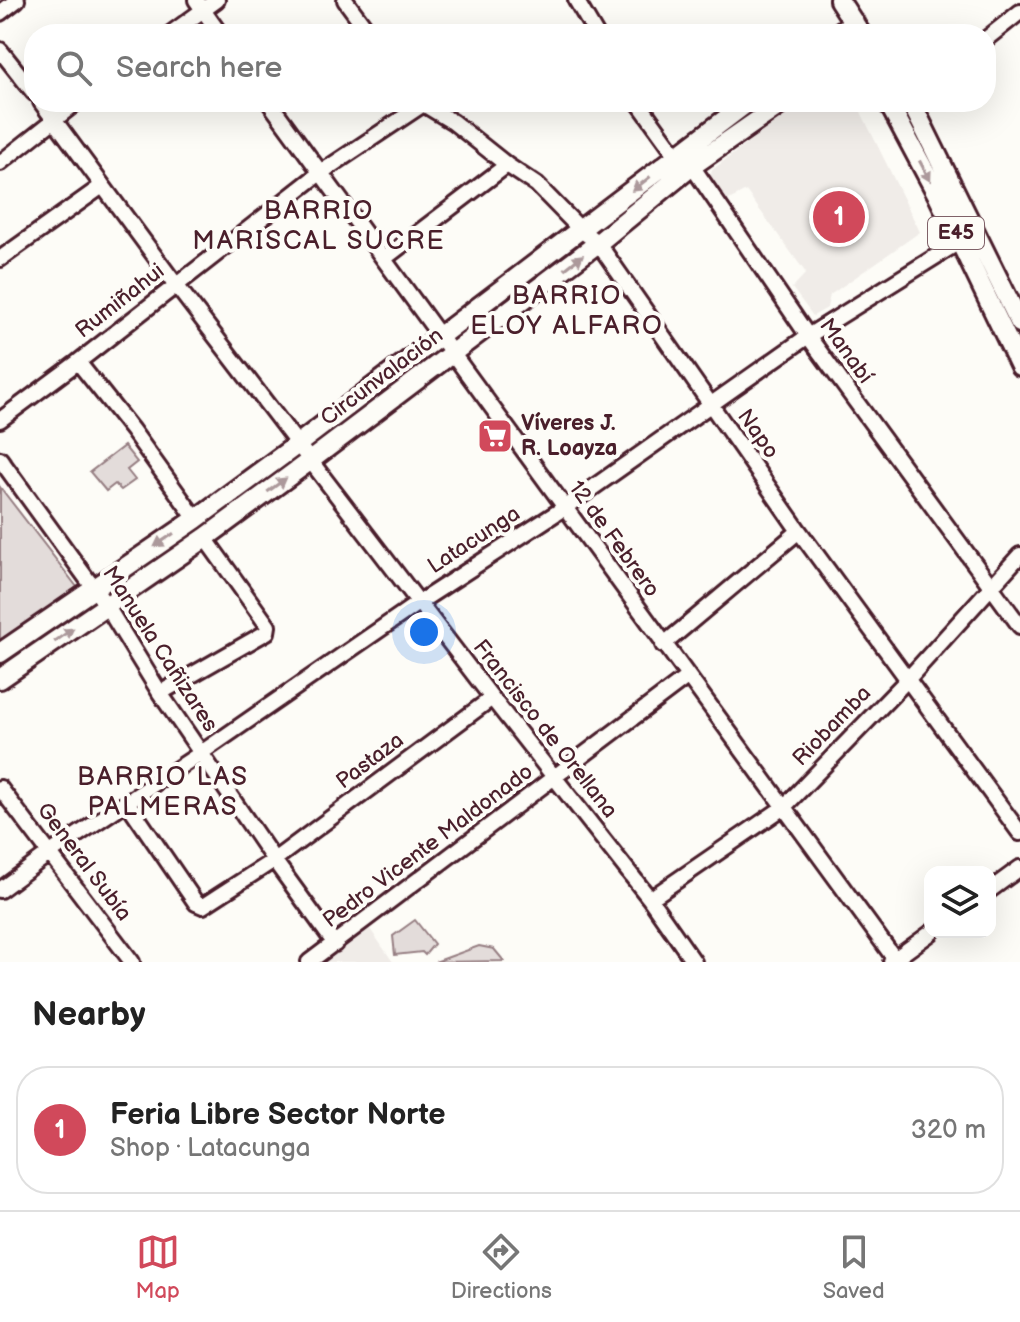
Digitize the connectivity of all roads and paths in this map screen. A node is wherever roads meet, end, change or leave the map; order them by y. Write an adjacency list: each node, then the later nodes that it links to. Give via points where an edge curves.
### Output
1 (17, 0): 8 (street)
2 (217, 0): 6 (street)
3 (345, 0): 11 (street)
4 (576, 0): 12 (street)
5 (839, 0): 13 (main road)
6 (200, 5): 9 (street); 10 (street)
7 (1020, 12): 14 (street)
8 (0, 13)
9 (180, 24)
10 (213, 24)
11 (363, 24)
12 (590, 24)
13 (855, 24)
14 (996, 31)
15 (0, 50): 16 (street)
16 (24, 80)
17 (49, 112): 26 (street, Francisco de Orellana)
18 (63, 112): 26 (street)
19 (276, 112): 30 (street, 12 de Febrero)
20 (408, 112): 30 (street, Rumiñahui)
21 (436, 112): 29 (street, Napo)
22 (646, 112): 27 (street, Manabí)
23 (737, 112): 27 (main road, Circunvalación)
24 (767, 112): 27 (main road, Circunvalación)
25 (903, 112): 33 (main road, E45)
26 (54, 119): 28 (street); 31 (street, Francisco de Orellana)
27 (685, 161): 32 (main road, Circunvalación, one-way to 32); 34 (main road, Circunvalación); 39 (street, Manabí)
28 (0, 163)
29 (507, 165): 32 (street, Napo, via 537,185); 35 (street)
30 (320, 173): 35 (street, 12 de Febrero); 37 (street, Rumiñahui)
31 (102, 186): 36 (street); 37 (street, Francisco de Orellana)
32 (582, 231): 34 (street, Napo); 40 (main road, Circunvalación)
33 (968, 236): 38 (main road, E45); 39 (street, Latacunga); 43 (main road, E45)
34 (598, 243): 41 (main road, Circunvalación, one-way to 34); 44 (street, Napo)
35 (385, 258): 40 (street, 12 de Febrero)
36 (0, 259)
37 (176, 285): 42 (street, Rumiñahui); 46 (street, Francisco de Orellana)
38 (1020, 323)
39 (808, 336): 44 (street, Latacunga); 54 (street, Manabí)
40 (442, 337): 41 (street, 12 de Febrero); 46 (main road, Circunvalación)
41 (454, 354): 48 (main road, Circunvalación); 49 (street, 12 de Febrero)
42 (78, 362): 45 (street, Rumiñahui); 50 (street)
43 (1020, 366)
44 (711, 405): 49 (street, Latacunga); 51 (street, Napo)
45 (0, 420)
46 (298, 444): 48 (street, Francisco de Orellana); 50 (main road, Circunvalación)
47 (0, 459): 55 (street, Manuela Cañizares)
48 (311, 460): 52 (main road, Circunvalación, one-way to 48); 56 (street, Francisco de Orellana)
49 (564, 508): 56 (street, Latacunga); 59 (street, 12 de Febrero)
50 (196, 519): 55 (main road, Circunvalación, one-way to 55)
51 (799, 531): 59 (street); 63 (street, Napo)
52 (205, 538): 57 (main road, Circunvalación); 64 (street, via 268,626 267,632)
53 (1020, 555): 54 (street, Riobamba)
54 (990, 587): 58 (street, Manabí); 63 (street, Riobamba)
55 (94, 588): 57 (street, Manuela Cañizares); 60 (main road, Circunvalación)
56 (418, 603): 65 (street, Francisco de Orellana); 66 (street, Latacunga)
57 (106, 605): 62 (main road, Circunvalación, one-way to 57); 64 (street, Manuela Cañizares)
58 (1020, 626)
59 (663, 645): 61 (street, 12 de Febrero)
60 (0, 653)
61 (687, 677): 67 (street, Pedro Vicente Maldonado); 70 (street, 12 de Febrero)
62 (0, 679)
63 (907, 680): 70 (street, Riobamba); 71 (street, Napo)
64 (160, 693): 66 (street, Manuela Cañizares)
65 (492, 698): 67 (street, Francisco de Orellana); 73 (street, Pastaza)
66 (201, 753): 69 (street, Latacunga); 73 (street, Manuela Cañizares)
67 (555, 777): 77 (street, Francisco de Orellana); 79 (street, Pedro Vicente Maldonado)
68 (0, 788): 72 (street, General Subía)
69 (127, 802): 72 (street, Latacunga); 73 (street, Pastaza, via 203,906)
70 (784, 807): 77 (street, Riobamba); 80 (street, 12 de Febrero)
71 (1020, 833)
72 (50, 853): 76 (street, Latacunga); 81 (street, General Subía)
73 (274, 860): 79 (street, Manuela Cañizares)
74 (1020, 868): 75 (street)
75 (996, 886)
76 (0, 890)
77 (650, 899): 83 (street, Francisco de Orellana)
78 (924, 938): 80 (street)
79 (335, 944): 82 (street, Pedro Vicente Maldonado)
80 (894, 961)
81 (132, 962)
82 (309, 962)
83 (694, 962)

